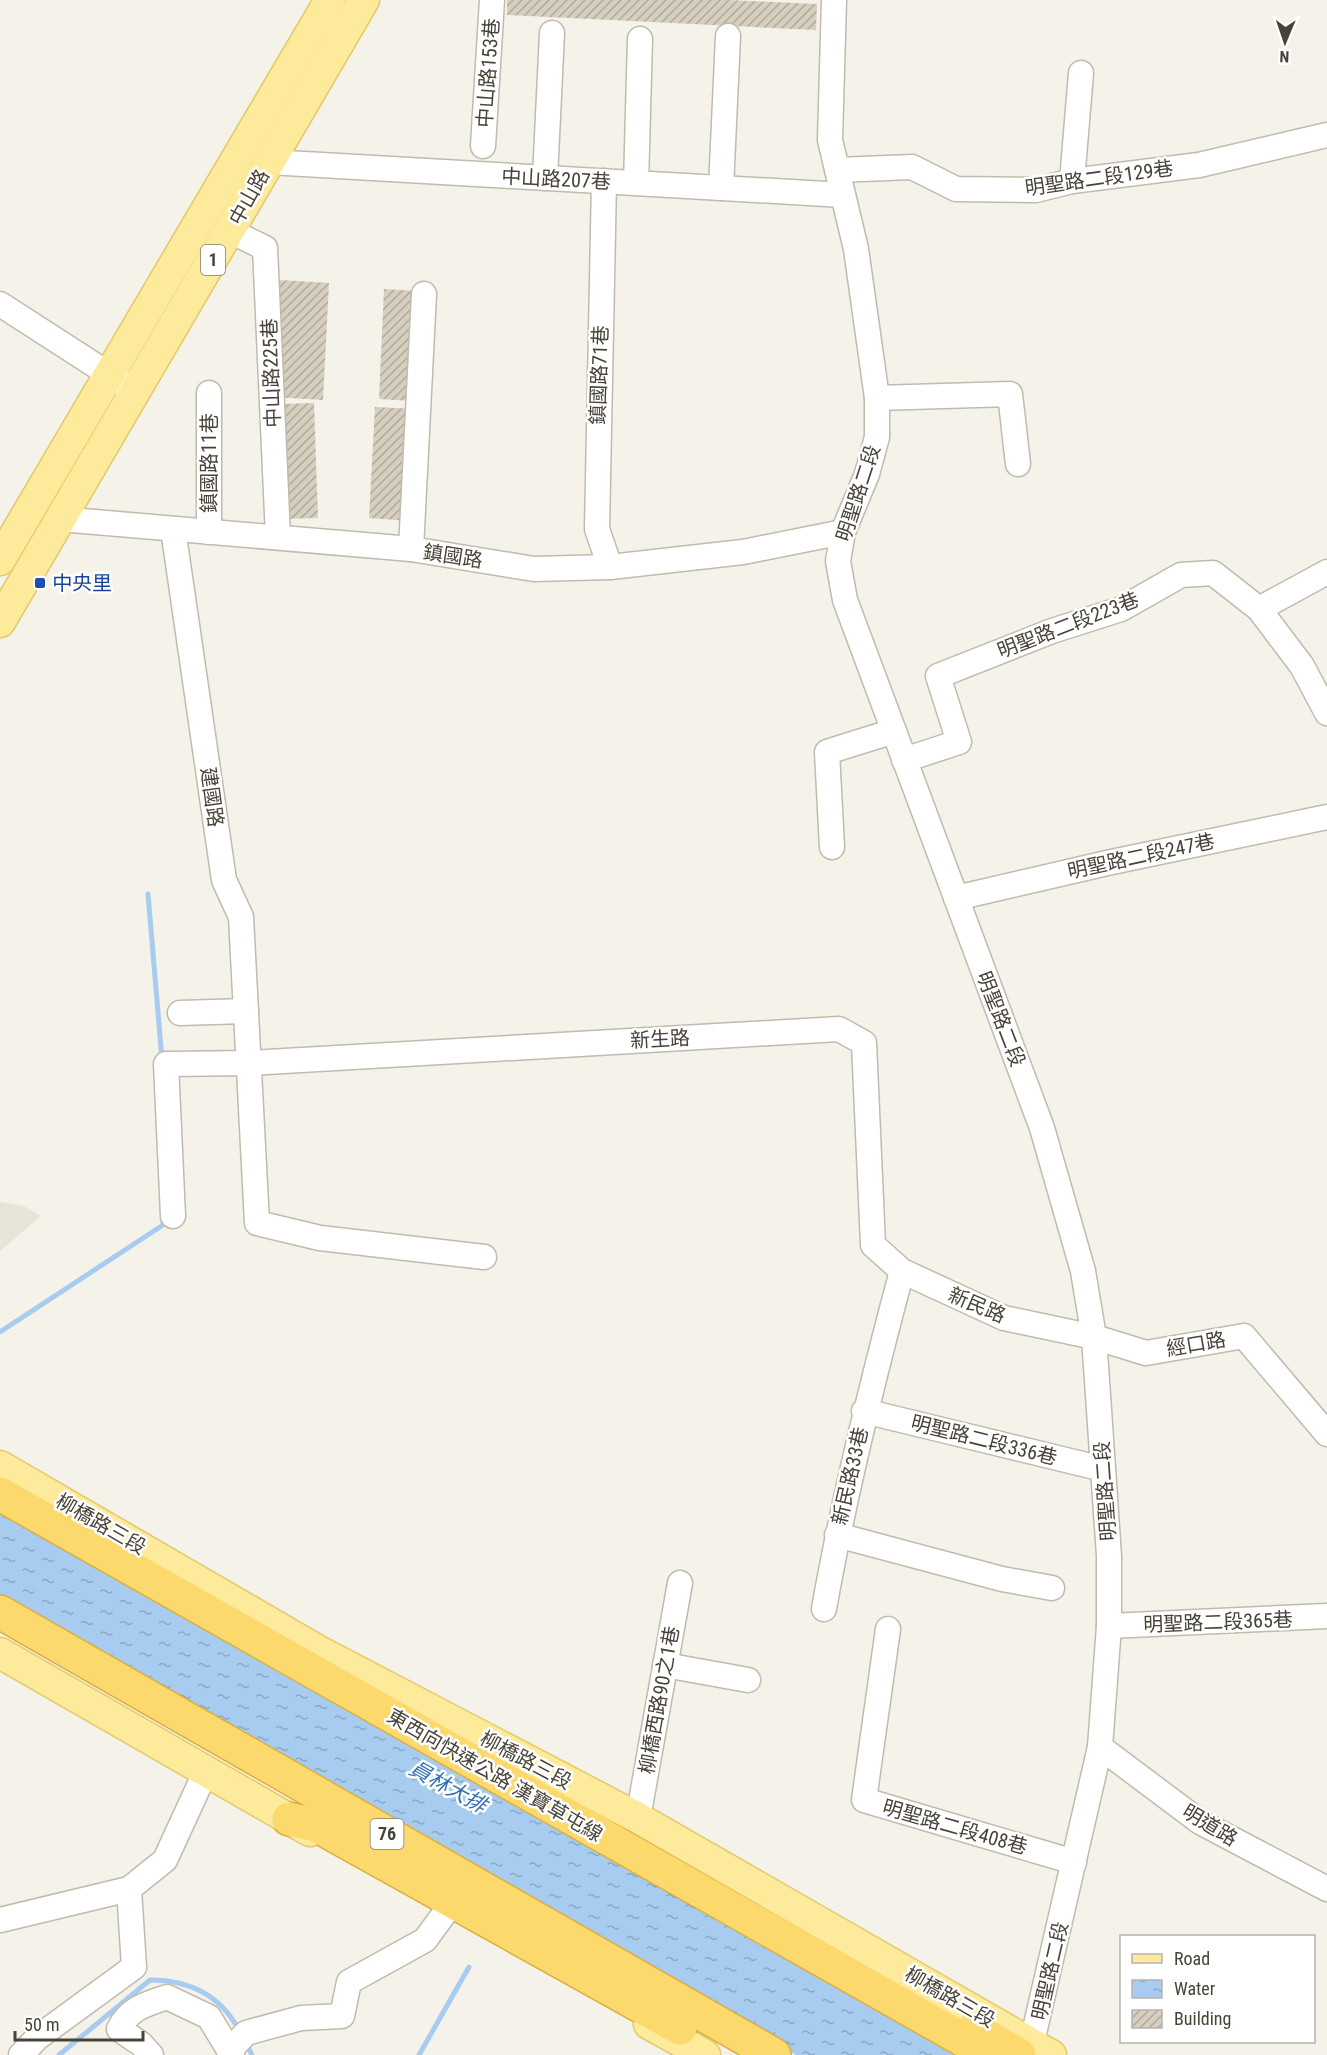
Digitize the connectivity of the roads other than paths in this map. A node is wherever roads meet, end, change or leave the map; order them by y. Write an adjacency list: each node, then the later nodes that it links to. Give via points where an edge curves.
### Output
1 (330, 0): 22 (main road, 中山路 / 1)
2 (364, 0): 11 (main road, 中山路 / 1)
3 (492, 0): 10 (street, 中山路153巷)
4 (834, 0): 12 (street, 明聖路二段, via 830,140)
5 (552, 33): 13 (street)
6 (728, 36): 17 (street)
7 (640, 39): 16 (street)
8 (1082, 73): 15 (street)
9 (1327, 135): 15 (street, 明聖路二段129巷, via 1199,165)
10 (483, 146)
11 (269, 162): 13 (street, 中山路207巷); 19 (main road, 中山路 / 1)
12 (837, 170): 15 (street, 明聖路二段129巷, via 912,167 956,189 1036,190); 18 (street, 明聖路二段)
13 (545, 178): 14 (street, 中山路207巷)
14 (604, 181): 16 (street, 中山路207巷); 34 (street, 鎮國路71巷, via 597,529)
15 (1072, 181)
16 (636, 183): 17 (street, 中山路207巷)
17 (721, 188): 18 (street, 中山路207巷)
18 (843, 195): 25 (street, 明聖路二段, via 856,249)
19 (230, 231): 23 (main road, 中山路 / 1); 31 (street, 中山路225巷, via 265,248)
20 (424, 294): 32 (street)
21 (0, 304): 22 (street)
22 (109, 375): 23 (street); 33 (main road, 中山路 / 1)
23 (134, 391): 27 (main road, 中山路 / 1)
24 (209, 393): 29 (street, 鎮國路11巷)
25 (877, 398): 26 (street, via 1010,394); 30 (street, 明聖路二段, via 877,437 867,474)
26 (1018, 464)
27 (60, 519): 28 (street, 鎮國路); 37 (main road, 1)
28 (173, 529): 29 (street, 鎮國路); 44 (street, 建國路, via 224,880 241,917)
29 (209, 532): 31 (street, 鎮國路)
30 (843, 532): 34 (street, 鎮國路, via 743,552); 39 (street, 明聖路二段, via 838,561 845,600)
31 (278, 537): 32 (street, 鎮國路)
32 (411, 549): 34 (street, 鎮國路, via 534,569)
33 (0, 560)
34 (610, 567)
35 (1327, 572): 36 (street)
36 (1259, 609): 38 (street, 明聖路二段223巷, via 1302,666); 40 (street, 明聖路二段223巷, via 1213,573 1181,575 1121,609 1052,631 938,676 959,742)
37 (0, 622)
38 (1327, 713)
39 (894, 731): 40 (street, 明聖路二段); 42 (street, via 827,752)
40 (904, 760): 43 (street, 明聖路二段)
41 (1327, 817): 43 (street, 明聖路二段247巷)
42 (832, 847)
43 (956, 898): 51 (street, 明聖路二段, via 1042,1128 1083,1271)
44 (246, 1011): 45 (street); 46 (street, 建國路)
45 (180, 1013)
46 (250, 1063): 47 (street, via 166,1064); 48 (street, 新生路, via 839,1029 864,1043); 49 (street, 建國路, via 257,1223 320,1238)
47 (173, 1216)
48 (873, 1245): 50 (street, 新民路)
49 (484, 1257)
50 (902, 1271): 51 (street, 新民路, via 1004,1318); 52 (street, 新民路33巷)
51 (1094, 1336): 53 (street, 經口路, via 1146,1353 1244,1336); 55 (street, 明聖路二段)
52 (864, 1411): 55 (street, 明聖路二段336巷); 57 (street, 新民路33巷)
53 (1327, 1434)
54 (0, 1466): 65 (main road, 柳橋路三段)
55 (1103, 1469): 63 (street, 明聖路二段)
56 (0, 1494): 85 (highway, 東西向快速公路 漢寶草屯線)
57 (837, 1535): 59 (street, 新民路33巷, via 1002,1579); 60 (street)
58 (680, 1582): 67 (street, 柳橋西路90之1巷)
59 (1052, 1588)
60 (824, 1609)
61 (0, 1612): 84 (highway, 76)
62 (1327, 1616): 63 (street, 明聖路二段365巷)
63 (1109, 1626): 69 (street, 明聖路二段)
64 (888, 1629): 73 (street, 明聖路二段408巷, via 864,1800)
65 (317, 1650): 71 (main road, 柳橋路三段); 79 (highway, via 378,1696)
66 (0, 1653): 70 (main road)
67 (665, 1665): 68 (street); 71 (street, 柳橋西路90之1巷)
68 (748, 1680)
69 (1100, 1747): 73 (street, 明聖路二段); 75 (street, 明道路, via 1200,1822)
70 (205, 1773): 72 (main road); 74 (street, via 165,1860)
71 (638, 1818): 79 (main road, 柳橋路三段)
72 (289, 1819): 76 (main road); 83 (highway, via 316,1826)
73 (1074, 1862): 79 (street, 明聖路二段)
74 (129, 1889): 77 (street); 80 (street, via 134,1967 37,2038)
75 (1327, 1889)
76 (447, 1910): 78 (street, via 425,1940 349,1982 342,2016 301,2018 246,2033); 82 (main road)
77 (0, 1920)
78 (231, 2052): 81 (street, via 209,2017 167,1997 128,2014 119,2029)
79 (1033, 2052)
80 (21, 2055)
81 (151, 2055)
82 (705, 2055)
83 (728, 2055)
84 (774, 2055)
85 (990, 2055)

